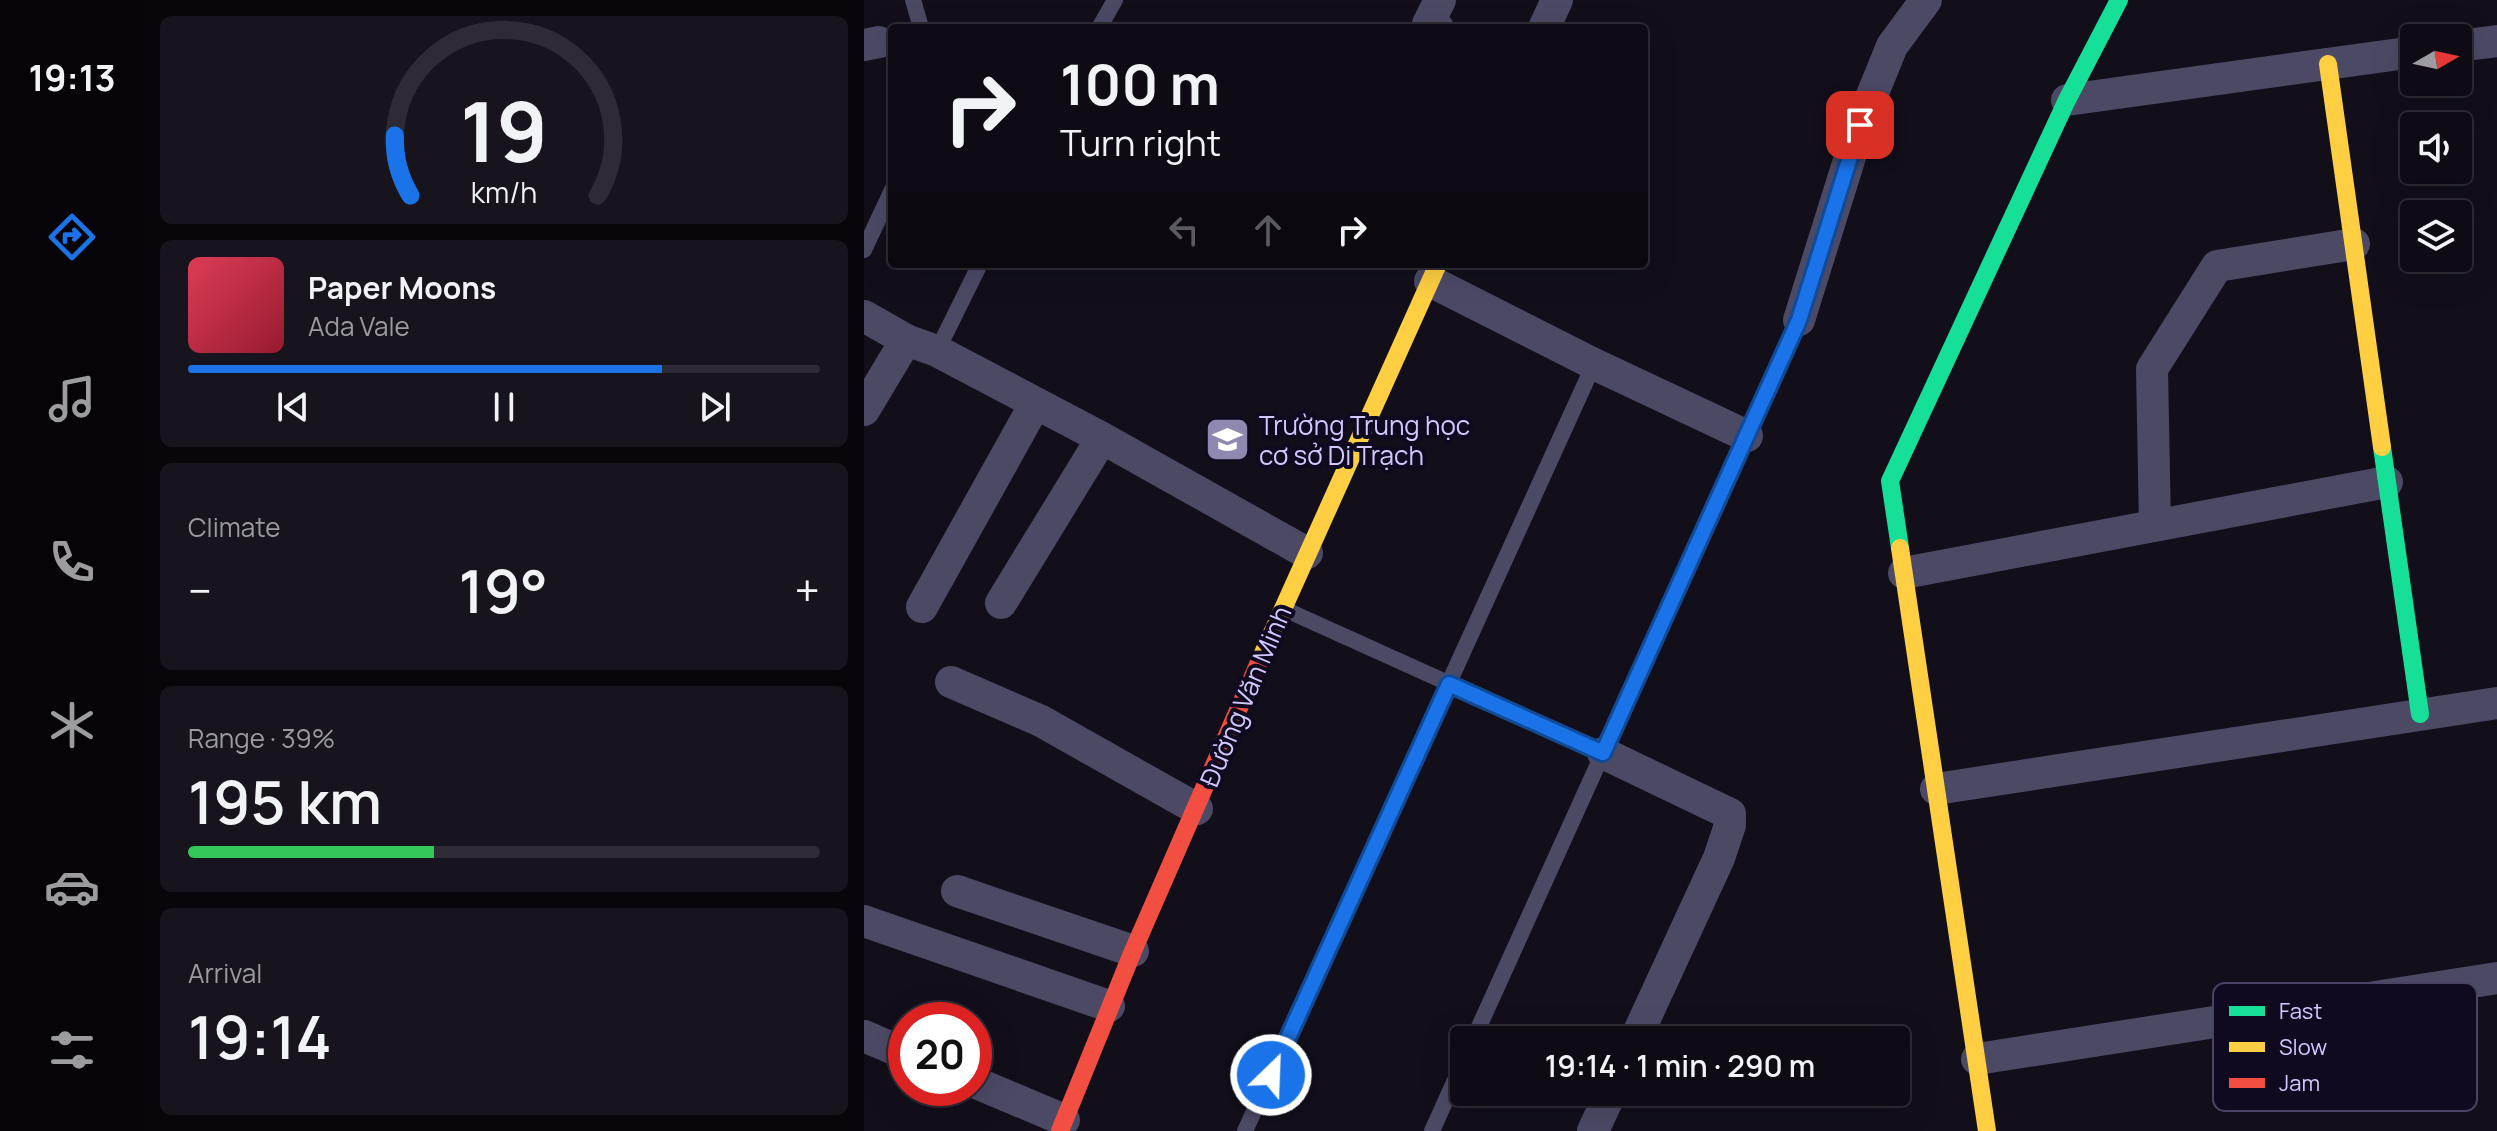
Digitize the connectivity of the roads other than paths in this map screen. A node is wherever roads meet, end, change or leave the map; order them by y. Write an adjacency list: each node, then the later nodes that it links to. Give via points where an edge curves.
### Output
1 (913, 0): 7 (lane)
2 (1115, 0): 8 (lane)
3 (1440, 0): 9 (street)
4 (1557, 0): 10 (street)
5 (1926, 0): 22 (street, via 1892,46 1860,125)
6 (2119, 0): 15 (street)
7 (920, 24)
8 (1101, 24)
9 (1428, 24)
10 (1546, 24)
11 (2497, 41): 12 (street)
12 (2472, 44)
13 (2400, 54): 14 (street)
14 (2328, 64): 15 (street); 17 (street)
15 (2067, 100): 33 (street, via 1890,481)
16 (888, 199): 18 (lane)
17 (2354, 244): 30 (street); 31 (street, via 2217,266 2152,369)
18 (864, 250)
19 (978, 268): 24 (lane)
20 (1434, 273): 25 (street); 32 (street, Đường Văn Minh)
21 (864, 316): 23 (street)
22 (1799, 320): 28 (lane)
23 (906, 340): 24 (street); 27 (street)
24 (937, 351): 26 (street)
25 (1594, 364): 28 (street); 38 (lane)
26 (1035, 404): 29 (street); 35 (street)
27 (864, 410)
28 (1747, 436): 41 (lane)
29 (1102, 438): 32 (street); 34 (street)
30 (2387, 482): 31 (street); 40 (street)
31 (2155, 525): 33 (street)
32 (1307, 553): 36 (street, Đường Văn Minh)
33 (1904, 573): 42 (street)
34 (1001, 603)
35 (922, 607)
36 (1282, 609): 38 (lane); 43 (street, Đường Văn Minh)
37 (951, 682): 43 (street, via 1041,721)
38 (1449, 684): 41 (lane); 60 (lane)
39 (2497, 703): 40 (street)
40 (2420, 714): 42 (street)
41 (1603, 753): 51 (lane); 52 (street, via 1730,814 1719,858)
42 (1936, 789): 55 (street)
43 (1197, 809): 46 (street, Đường Văn Minh)
44 (957, 891): 46 (street)
45 (864, 921): 49 (street)
46 (1133, 951): 49 (street, Đường Văn Minh)
47 (2497, 978): 48 (street)
48 (2465, 983)
49 (1109, 1006): 59 (street, Đường Văn Minh)
50 (2213, 1022): 55 (street)
51 (1479, 1026)
52 (1641, 1026)
53 (864, 1036): 54 (street)
54 (888, 1046)
55 (1977, 1059): 63 (street)
56 (992, 1091): 59 (street)
57 (1450, 1091): 61 (lane)
58 (1605, 1106): 62 (street)
59 (1062, 1126)
60 (1245, 1131)
61 (1432, 1131)
62 (1593, 1131)
63 (1987, 1131)

